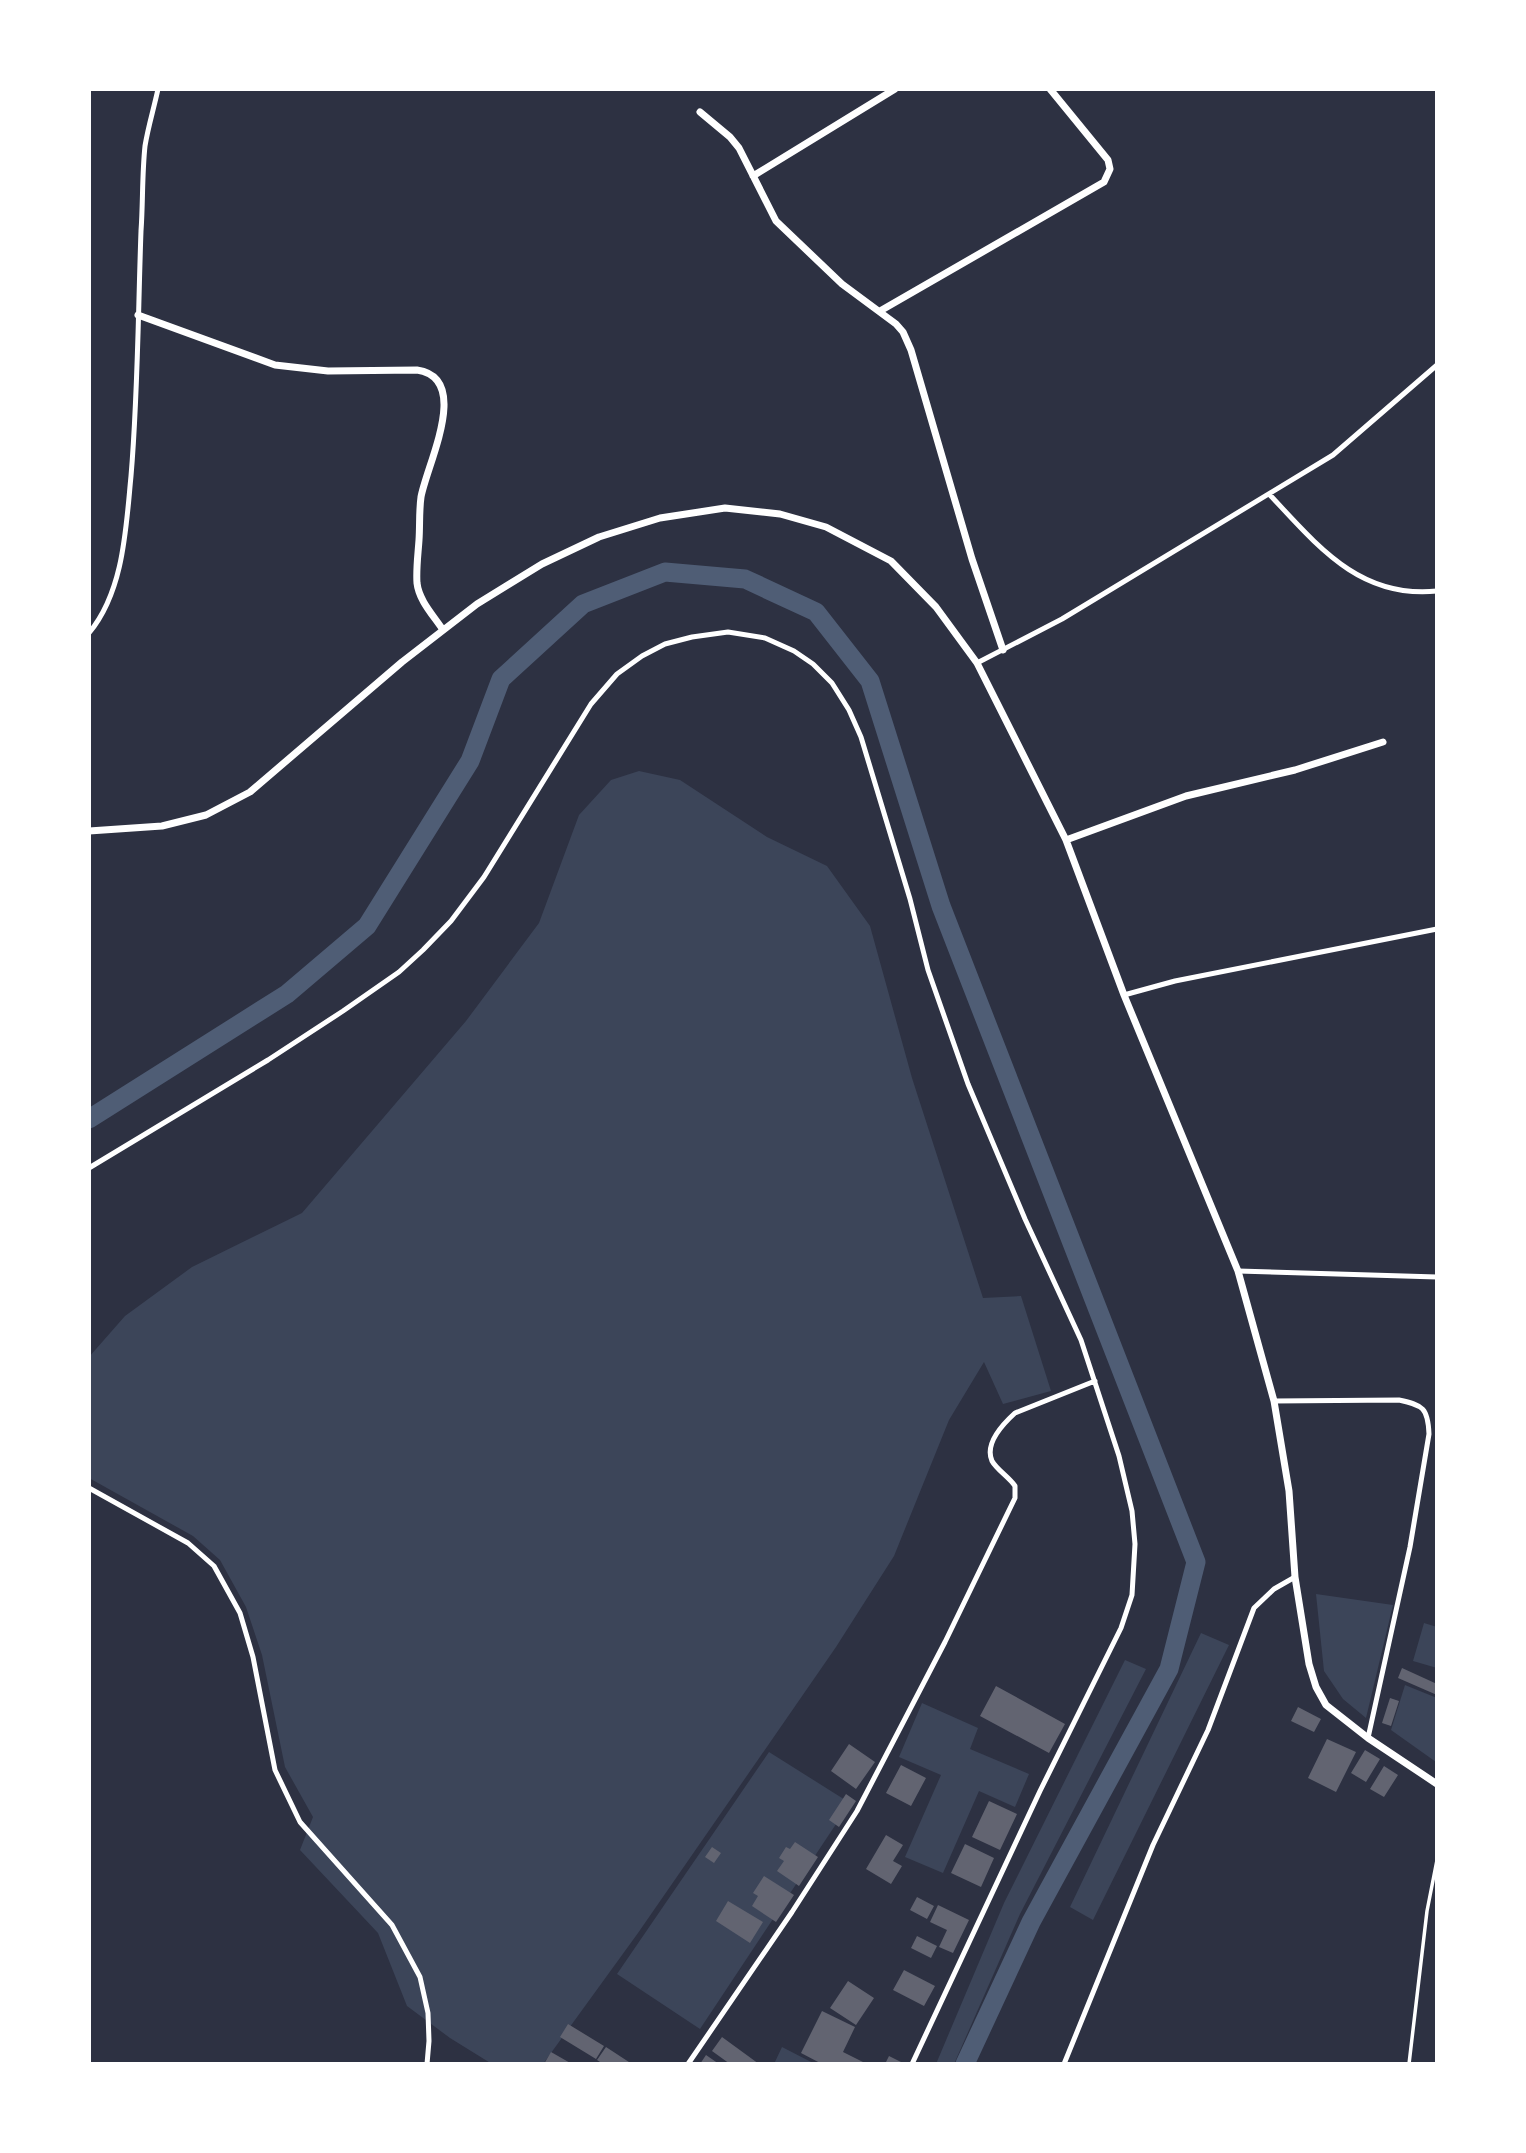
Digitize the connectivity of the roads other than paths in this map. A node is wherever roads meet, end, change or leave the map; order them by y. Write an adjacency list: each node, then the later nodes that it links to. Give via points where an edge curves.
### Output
1 (158, 89): 7 (lane, via 145,146)
2 (895, 89): 5 (street)
3 (1050, 89): 6 (street, via 1108,160 1110,169 1104,182)
4 (700, 112): 5 (street, via 730,137)
5 (753, 176): 6 (street, via 776,221 842,284)
6 (880, 311): 13 (street, via 903,332 911,350)
7 (138, 315): 11 (street, via 275,365 328,371 417,370 439,379 444,405 422,496 416,564 421,598); 12 (lane, via 136,408 122,550 110,596)
8 (1437, 365): 9 (lane, via 1333,456)
9 (1269, 494): 10 (lane, via 1321,549 1350,572 1382,587); 13 (lane)
10 (1437, 591)
11 (443, 630): 14 (street, via 542,565 599,537 660,519 725,508 779,514 826,527 891,561 936,607); 16 (street, via 250,792 206,815 162,826)
12 (89, 633)
13 (1003, 650): 14 (lane)
14 (977, 663): 17 (street)
15 (1383, 742): 17 (street, via 1295,770 1186,796)
16 (89, 831)
17 (1066, 841): 19 (street)
18 (1437, 929): 19 (lane)
19 (1124, 995): 21 (street)
20 (89, 1168): 23 (lane, via 332,1018 423,950 484,877 592,704 617,674 642,656 692,637 728,632 765,638 813,664 849,710 877,785 928,970 968,1084 1082,1340)
21 (1238, 1271): 22 (lane); 24 (street)
22 (1437, 1278)
23 (1095, 1381): 30 (lane, via 1024,1408 1000,1428 991,1447 992,1460 1015,1486 1015,1498 945,1642 857,1811); 31 (lane, via 1132,1511 1132,1595 1121,1628)
24 (1274, 1401): 26 (street, via 1289,1491); 27 (lane, via 1399,1400 1417,1404 1428,1418 1410,1546)
25 (89, 1488): 29 (lane, via 188,1543 214,1566 240,1613 275,1770 300,1822 392,1925 420,1977 428,2013)
26 (1295, 1577): 27 (street, via 1316,1687 1326,1705); 32 (lane, via 1254,1608 1208,1730 1153,1845)
27 (1368, 1738): 28 (street)
28 (1437, 1784)
29 (427, 2064)
30 (688, 2064)
31 (912, 2064)
32 (1063, 2064)

